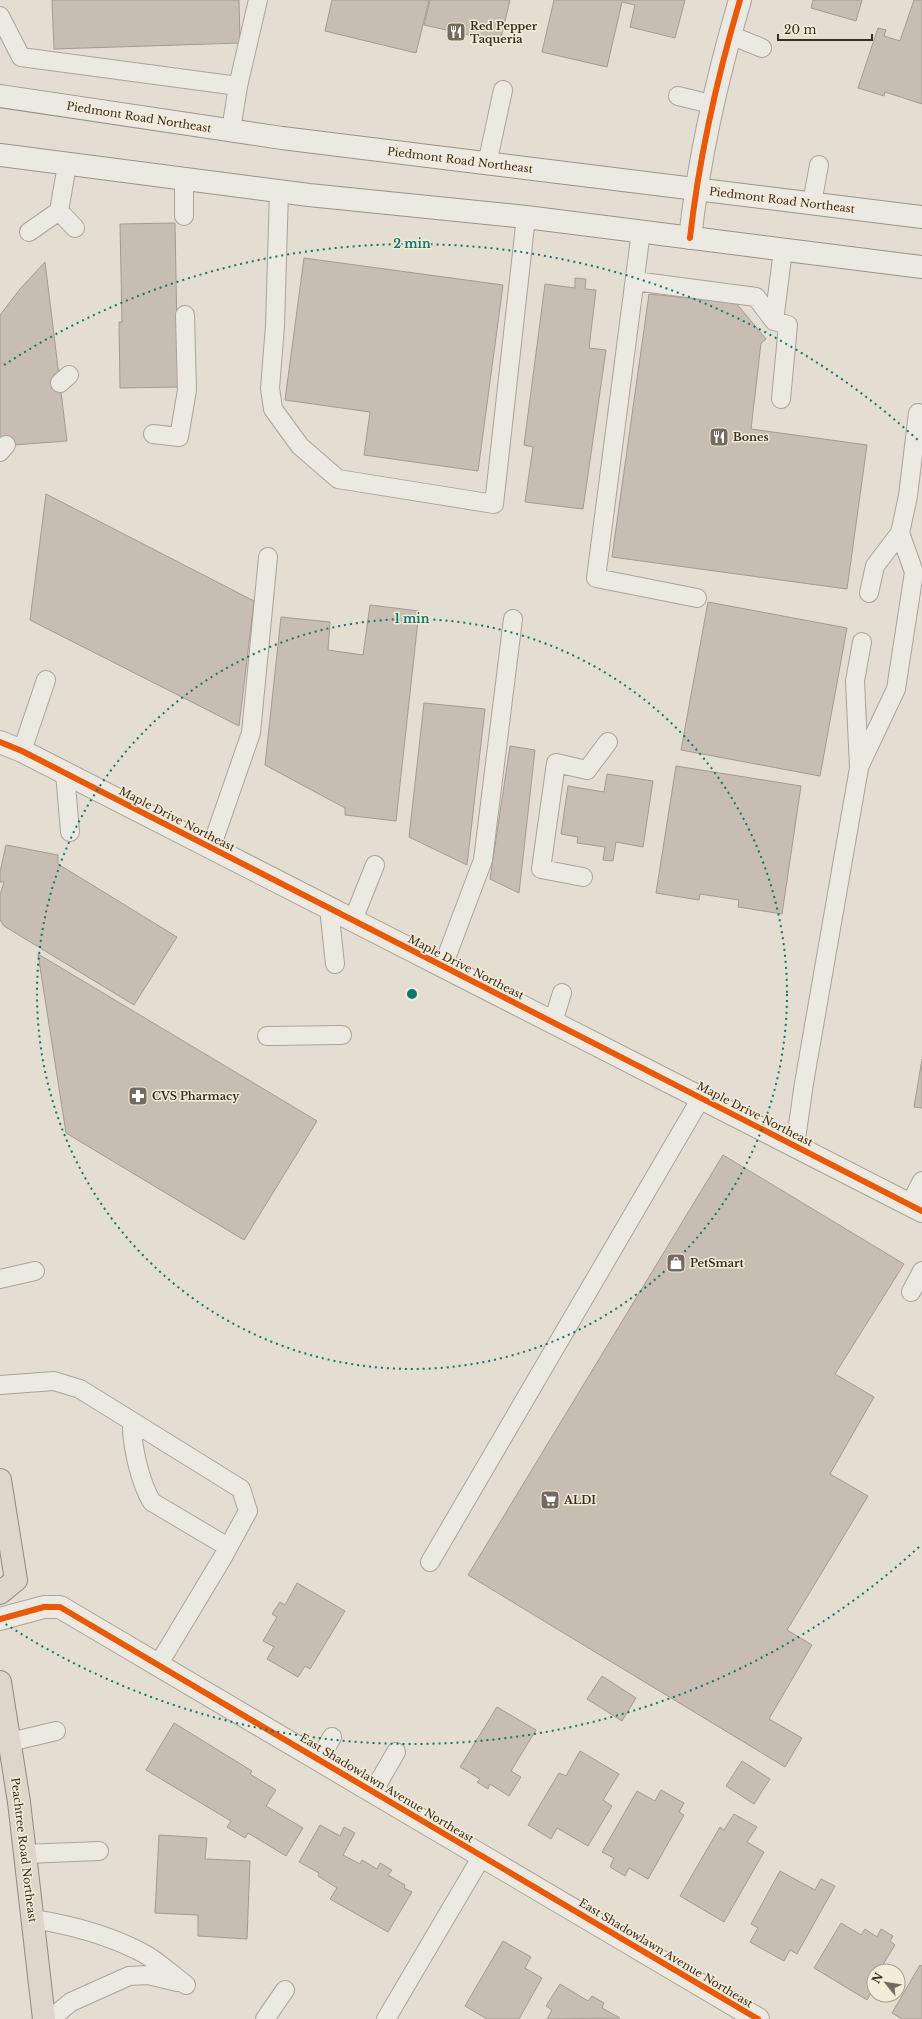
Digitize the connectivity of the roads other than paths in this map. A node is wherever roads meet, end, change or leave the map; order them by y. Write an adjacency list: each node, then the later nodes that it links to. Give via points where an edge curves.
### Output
1 (258, 0): 6 (lane)
2 (740, 0): 4 (street)
3 (0, 16): 6 (lane, via 21,57)
4 (730, 36): 5 (lane); 10 (street)
5 (762, 48)
6 (238, 86): 11 (lane)
7 (503, 90): 13 (lane)
8 (0, 96): 11 (street, Piedmont Road Northeast)
9 (678, 96): 10 (lane)
10 (711, 104): 17 (street)
11 (231, 130): 13 (street, Piedmont Road Northeast)
12 (0, 155): 14 (street)
13 (487, 164): 17 (street, Piedmont Road Northeast)
14 (67, 165): 16 (street); 20 (lane)
15 (819, 165): 19 (lane)
16 (184, 179): 18 (street); 21 (lane)
17 (695, 189): 19 (street, Piedmont Road Northeast); 27 (street)
18 (279, 192): 22 (street); 22 (lane, via 270,388 273,409 300,446 338,479 494,504)
19 (812, 203): 23 (street, Piedmont Road Northeast)
20 (59, 211): 24 (lane); 25 (lane)
21 (184, 216)
22 (526, 217): 26 (street)
23 (922, 217)
24 (75, 228)
25 (29, 232)
26 (640, 232): 27 (street); 30 (lane)
27 (690, 238): 28 (street)
28 (783, 250): 29 (street); 32 (lane)
29 (922, 267)
30 (635, 281): 32 (lane, via 756,297); 39 (lane, via 596,578)
31 (185, 315): 35 (lane, via 187,390 179,437)
32 (774, 321): 33 (lane, via 788,325)
33 (781, 399)
34 (918, 413): 36 (lane, via 908,496)
35 (153, 434)
36 (900, 533): 38 (lane, via 874,566); 46 (lane, via 914,572 896,689)
37 (268, 557): 49 (lane, via 251,733)
38 (869, 593)
39 (697, 598)
40 (513, 619): 55 (lane, via 483,860)
41 (862, 642): 46 (lane, via 855,681)
42 (46, 680): 45 (lane)
43 (0, 742): 45 (street, Maple Drive Northeast)
44 (608, 742): 51 (lane, via 587,770 556,763 541,869)
45 (22, 751): 47 (street, Maple Drive Northeast)
46 (859, 768): 61 (lane)
47 (66, 773): 48 (lane); 49 (street, Maple Drive Northeast)
48 (70, 832)
49 (211, 848): 52 (street, Maple Drive Northeast)
50 (375, 865): 53 (lane)
51 (582, 877)
52 (329, 908): 53 (street, Maple Drive Northeast); 54 (lane)
53 (353, 920): 55 (street, Maple Drive Northeast)
54 (335, 964)
55 (443, 966): 57 (street, Maple Drive Northeast)
56 (562, 993): 57 (lane)
57 (553, 1022): 60 (street, Maple Drive Northeast)
58 (342, 1035): 59 (lane)
59 (267, 1036)
60 (701, 1098): 61 (street, Maple Drive Northeast); 72 (lane)
61 (795, 1146): 63 (street, Maple Drive Northeast)
62 (922, 1181): 63 (lane)
63 (916, 1208)
64 (35, 1271): 66 (lane)
65 (922, 1271): 67 (lane)
66 (0, 1279)
67 (911, 1292)
68 (0, 1385): 69 (lane, via 54,1381 80,1389)
69 (132, 1421): 71 (lane, via 132,1434 146,1492 152,1502); 71 (lane, via 241,1490 248,1511)
70 (0, 1480): 73 (highway, via 16,1580)
71 (228, 1547): 75 (lane)
72 (430, 1562)
73 (0, 1593)
74 (0, 1619): 75 (street, East Shadowlawn Avenue Northeast, via 44,1607 60,1607)
75 (158, 1665): 81 (street, East Shadowlawn Avenue Northeast)
76 (0, 1682): 79 (highway, Peachtree Road Northeast)
77 (56, 1731): 79 (lane)
78 (332, 1737): 81 (lane)
79 (10, 1742): 84 (highway, Peachtree Road Northeast)
80 (396, 1752): 82 (lane)
81 (319, 1760): 82 (street, East Shadowlawn Avenue Northeast)
82 (373, 1792): 85 (street, East Shadowlawn Avenue Northeast)
83 (99, 1851): 84 (lane)
84 (25, 1854): 86 (highway, Peachtree Road Northeast)
85 (482, 1856): 91 (lane); 92 (street, East Shadowlawn Avenue Northeast)
86 (33, 1919): 88 (highway, Peachtree Road Northeast); 89 (lane, via 99,1933 142,1952 186,1984 148,1975 129,1976 71,2002)
87 (285, 1990): 90 (lane)
88 (44, 2019)
89 (50, 2019)
90 (265, 2019)
91 (386, 2019)
92 (758, 2019)

